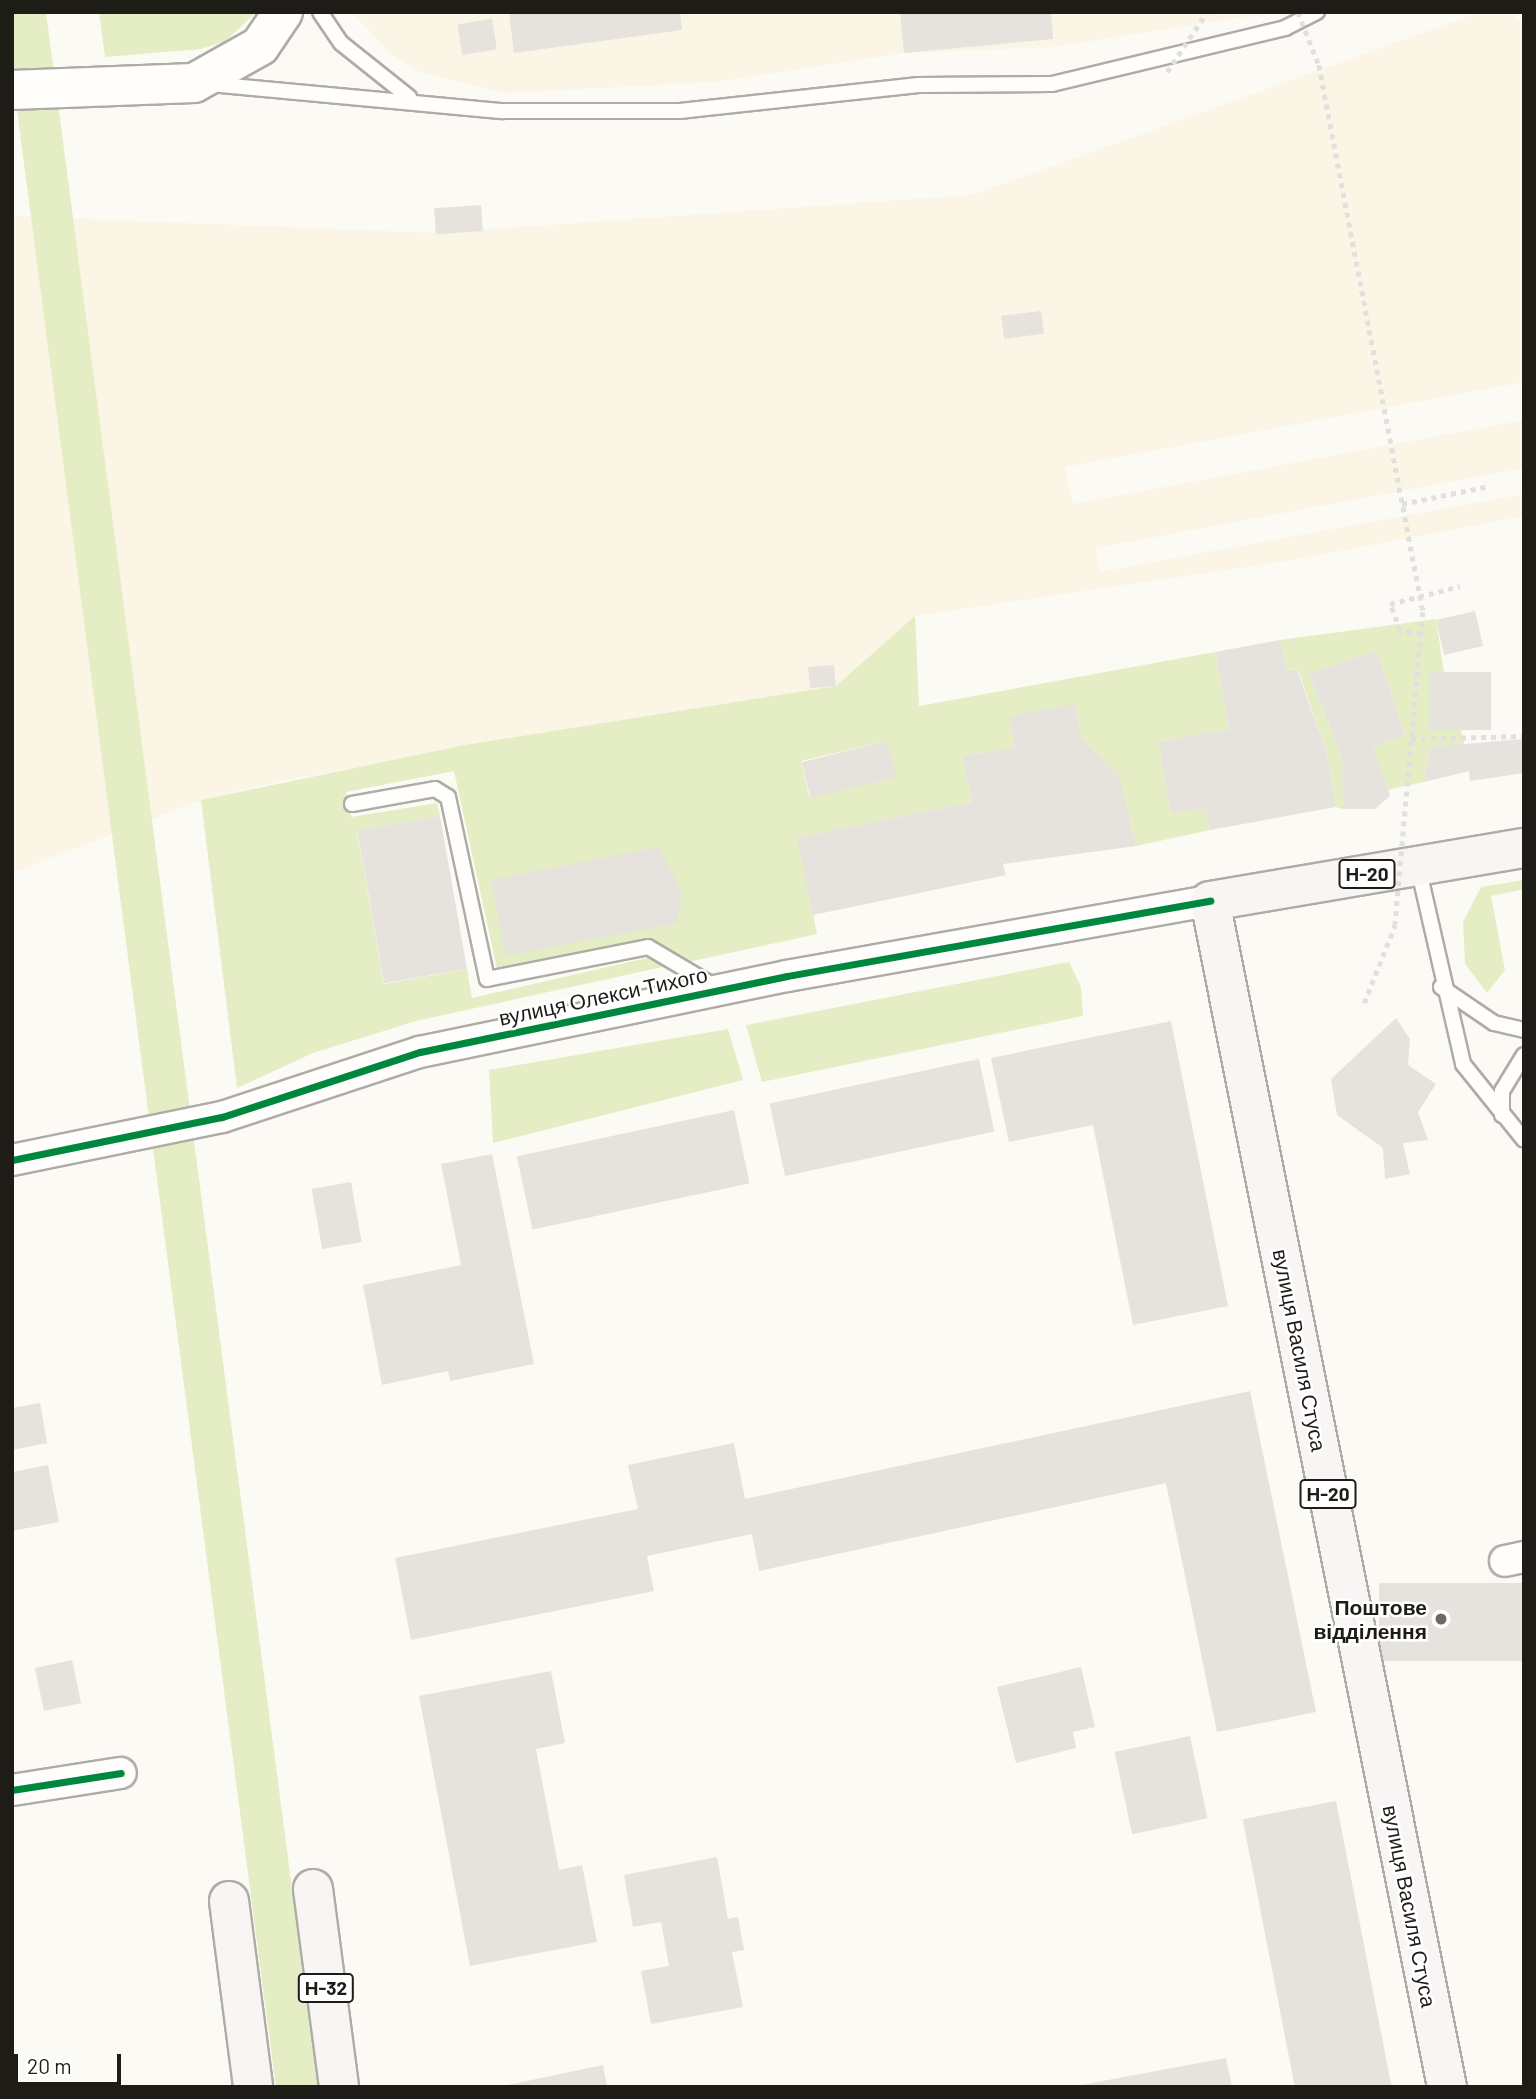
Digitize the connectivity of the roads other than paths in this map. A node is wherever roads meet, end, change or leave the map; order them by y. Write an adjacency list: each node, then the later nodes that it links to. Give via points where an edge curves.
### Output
1 (283, 12): 4 (main road, via 260,46)
2 (320, 12): 6 (lane, via 341,43)
3 (1317, 12): 6 (lane, via 1285,28 1052,84 919,85 680,111 503,111)
4 (194, 83): 5 (main road); 6 (lane)
5 (12, 90)
6 (410, 98)
7 (352, 804): 12 (lane, via 435,789 448,797 487,979 649,947)
8 (1524, 848): 9 (main road, вулиця Олекси Тихого / Н-20)
9 (1417, 866): 10 (main road, вулиця Олекси Тихого / Н-20); 11 (lane)
10 (1210, 901): 12 (street, вулиця Олекси Тихого); 24 (main road, вулиця Василя Стуса / Н-20)
11 (1441, 987): 13 (lane, via 1494,1023); 15 (lane, via 1463,1064)
12 (720, 990): 17 (street, вулиця Олекси Тихого, via 379,1062 222,1117)
13 (1524, 1030)
14 (1524, 1055): 15 (lane, via 1502,1091)
15 (1502, 1115): 16 (lane)
16 (1524, 1140)
17 (12, 1160)
18 (121, 1773): 19 (street)
19 (12, 1790)
20 (313, 1889): 23 (main road, Н-32)
21 (229, 1901): 22 (main road)
22 (253, 2087)
23 (339, 2087)
24 (1447, 2087)

